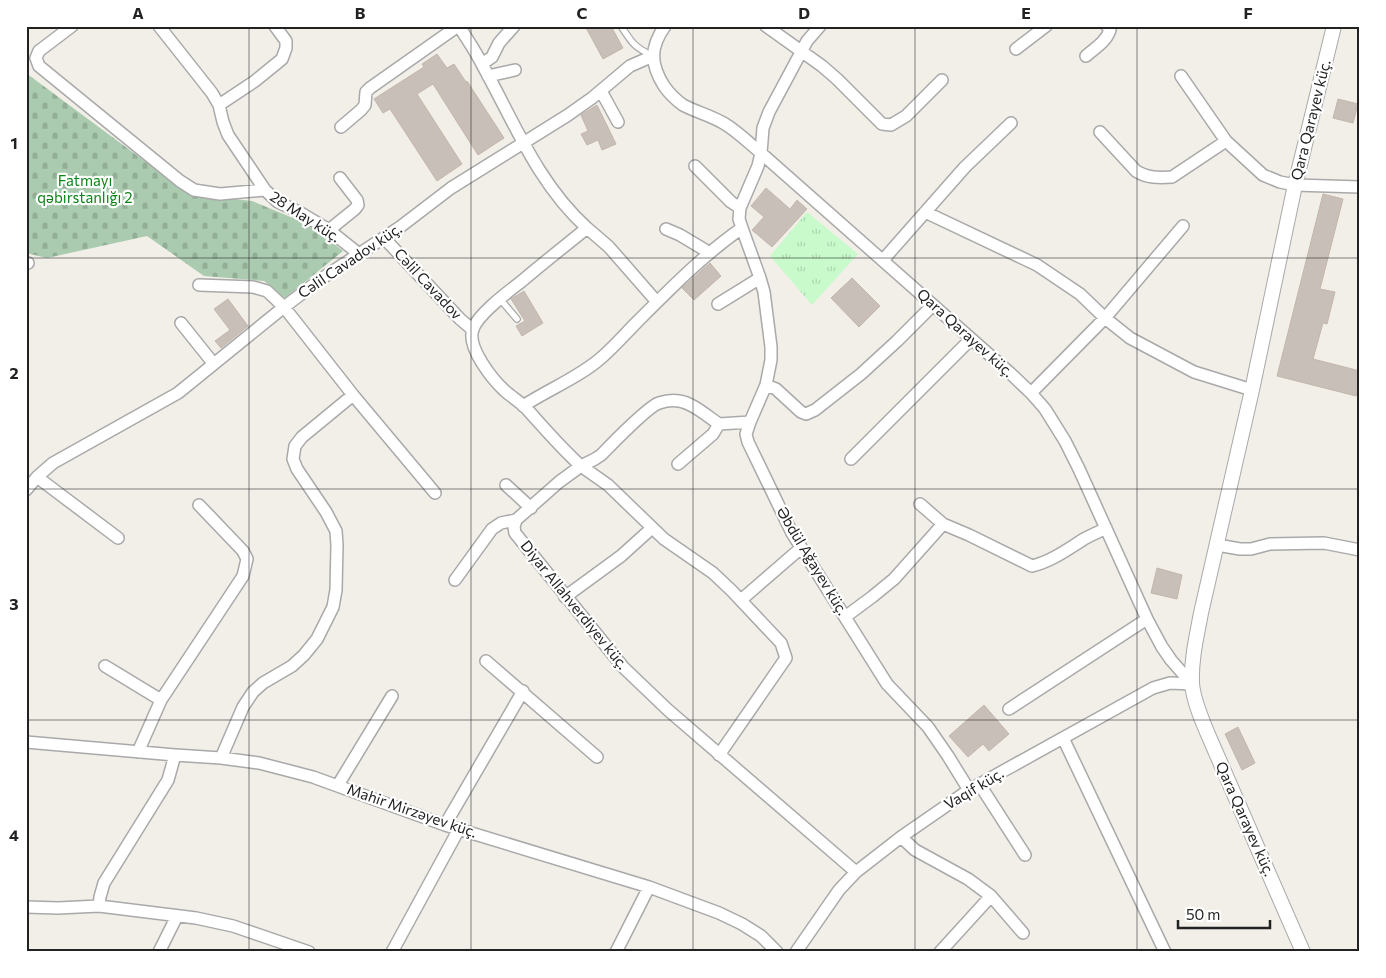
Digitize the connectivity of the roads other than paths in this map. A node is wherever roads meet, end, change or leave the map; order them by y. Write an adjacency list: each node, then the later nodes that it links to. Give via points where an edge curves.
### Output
1 (72, 26): 35 (street, via 40,51 36,58 39,66 194,190 220,194)
2 (159, 26): 23 (street, 28 May küç.)
3 (275, 26): 23 (street, via 286,42 282,59)
4 (458, 26): 17 (street); 26 (street, via 370,88 366,92 365,105)
5 (514, 26): 17 (street, via 492,57)
6 (620, 26): 15 (lane, via 639,50)
7 (665, 26): 15 (street, via 655,44)
8 (766, 26): 14 (street)
9 (820, 26): 14 (street, Əbdül Ağayev küç.)
10 (1046, 26): 13 (street)
11 (1107, 26): 16 (street, via 1110,30 1108,36)
12 (1334, 26): 33 (street, Qara Qarayev küç.)
13 (1016, 49)
14 (801, 52): 21 (street, via 837,79 882,124 891,125 906,116); 30 (street, Əbdül Ağayev küç., via 769,112 763,128)
15 (653, 56): 22 (street, Cəlil Cavadov küç., via 630,66); 30 (street, Qara Qarayev küç., via 660,79 676,99 727,125)
16 (1086, 56)
17 (482, 64): 19 (street)
18 (515, 70): 19 (street)
19 (488, 76): 29 (street)
20 (1181, 76): 28 (street)
21 (942, 80)
22 (601, 91): 24 (street); 29 (street, Cəlil Cavadov küç.)
23 (219, 105): 35 (street, 28 May küç., via 228,135)
24 (618, 122)
25 (1011, 123): 37 (street, via 965,167)
26 (341, 127)
27 (1100, 132): 28 (street, via 1136,171 1143,176 1161,178 1172,177)
28 (1226, 141): 33 (street, via 1263,175)
29 (523, 144): 39 (street, via 553,191); 43 (street, Cəlil Cavadov küç., via 451,188)
30 (761, 153): 36 (street, Əbdül Ağayev küç.); 46 (street, Qara Qarayev küç.)
31 (695, 166): 36 (street)
32 (340, 178): 42 (street, via 358,205)
33 (1295, 185): 34 (street); 61 (street, Qara Qarayev küç.)
34 (1360, 187)
35 (265, 190): 42 (street, 28 May küç., via 278,202)
36 (740, 208): 40 (street, Əbdül Ağayev küç.)
37 (925, 212): 46 (street); 54 (street, via 1037,265 1080,294)
38 (1182, 226): 54 (street)
39 (587, 228): 49 (street); 50 (street, via 609,247)
40 (742, 228): 44 (street); 47 (street, Əbdül Ağayev küç.)
41 (666, 229): 44 (street)
42 (329, 230): 45 (street, 28 May küç.)
43 (384, 238): 45 (street, Cəlil Cavadov küç.); 57 (street, Cəlil Cavadov)
44 (710, 253): 50 (street)
45 (359, 254): 53 (street, Cəlil Cavadov küç.)
46 (883, 260): 52 (street, Qara Qarayev küç.)
47 (760, 278): 51 (street); 60 (street, Əbdül Ağayev küç., via 771,347)
48 (198, 284): 53 (street, via 253,287 267,291)
49 (500, 299): 55 (lane); 57 (street)
50 (657, 302): 64 (street, via 601,358)
51 (718, 304)
52 (933, 305): 58 (street, Qara Qarayev küç.); 60 (street, via 897,342 815,410 806,414 802,412)
53 (284, 307): 59 (street, Cəlil Cavadov küç.); 63 (street)
54 (1105, 318): 61 (street, via 1130,338 1194,372); 62 (street)
55 (516, 319)
56 (181, 323): 59 (street)
57 (473, 330): 64 (street, via 472,341 478,355 504,390)
58 (971, 339): 62 (street, Qara Qarayev küç.); 67 (street)
59 (213, 363): 70 (street, Cəlil Cavadov küç., via 178,392 53,464)
60 (766, 384): 65 (street, Əbdül Ağayev küç.)
61 (1252, 390): 82 (street, Qara Qarayev küç.)
62 (1031, 393): 80 (street, Qara Qarayev küç., via 1065,441)
63 (353, 395): 73 (street); 103 (street, via 302,437 295,446 293,459 336,530 333,607 317,639 304,655 253,692 242,707)
64 (523, 406): 69 (street)
65 (750, 422): 66 (street); 83 (street, Əbdül Ağayev küç., via 746,434 748,442)
66 (719, 424): 68 (street, via 713,434); 69 (street, Diyar Allahverdiyev küç., via 680,401 658,403 601,455)
67 (851, 459)
68 (678, 464)
69 (581, 466): 76 (street, Diyar Allahverdiyev küç.); 79 (street, via 608,485)
70 (37, 477): 72 (street, Cəlil Cavadov küç.); 81 (street)
71 (506, 485): 76 (street)
72 (26, 490)
73 (435, 493)
74 (920, 504): 78 (street)
75 (199, 505): 95 (street, via 248,559 243,576)
76 (531, 508): 77 (street, Diyar Allahverdiyev küç.)
77 (516, 520): 85 (street, via 492,529); 86 (street, Diyar Allahverdiyev küç., via 515,533)
78 (942, 524): 80 (street, via 1032,566 1066,552); 88 (street, via 894,579)
79 (652, 528): 86 (street, via 622,556); 87 (street, via 713,573)
80 (1106, 528): 89 (street, Qara Qarayev küç.)
81 (118, 538)
82 (1217, 545): 84 (street, via 1240,550 1270,544 1324,543); 92 (street, Qara Qarayev küç., via 1195,645)
83 (801, 548): 87 (street); 88 (street, Əbdül Ağayev küç.)
84 (1360, 550)
85 (455, 580)
86 (566, 597): 101 (street, Diyar Allahverdiyev küç., via 623,667)
87 (741, 600): 101 (street, via 781,643 786,658)
88 (845, 616): 105 (street, Əbdül Ağayev küç., via 887,684 928,728)
89 (1147, 619): 92 (street, Qara Qarayev küç., via 1171,660); 96 (street)
90 (486, 660): 93 (street)
91 (105, 666): 95 (street)
92 (1192, 684): 97 (street, Vaqif küç., via 1170,683 1153,688); 125 (street, Qara Qarayev küç., via 1207,731)
93 (523, 692): 102 (street); 106 (street)
94 (392, 696): 104 (street)
95 (161, 700): 99 (street)
96 (1009, 709)
97 (1063, 738): 105 (street, Vaqif küç.); 124 (street)
98 (26, 742): 99 (street, Mahir Mirzəyev küç.)
99 (138, 752): 100 (street, Mahir Mirzəyev küç.)
100 (175, 755): 103 (street, Mahir Mirzəyev küç.); 113 (street, via 168,780 104,884)
101 (719, 755): 110 (street, Diyar Allahverdiyev küç.)
102 (598, 757)
103 (221, 758): 104 (street, Mahir Mirzəyev küç., via 259,763)
104 (338, 785): 106 (street, Mahir Mirzəyev küç.)
105 (974, 787): 108 (street, Vaqif küç.); 109 (street, Əbdül Ağayev küç.)
106 (446, 825): 107 (street, Mahir Mirzəyev küç.)
107 (459, 829): 111 (street, Mahir Mirzəyev küç.); 119 (street)
108 (901, 837): 110 (street, Vaqif küç.); 112 (street, via 915,850 968,879)
109 (1025, 855)
110 (856, 872): 122 (street, Vaqif küç., via 839,890)
111 (649, 886): 120 (street); 121 (street, Mahir Mirzəyev küç., via 742,924)
112 (991, 896): 116 (street); 123 (street)
113 (99, 906): 114 (street); 115 (street)
114 (26, 907)
115 (177, 916): 117 (street); 118 (street, via 232,926)
116 (1023, 933)
117 (159, 952)
118 (309, 952)
119 (392, 952)
120 (616, 952)
121 (777, 952)
122 (796, 952)
123 (940, 952)
124 (1165, 952)
125 (1303, 952)

